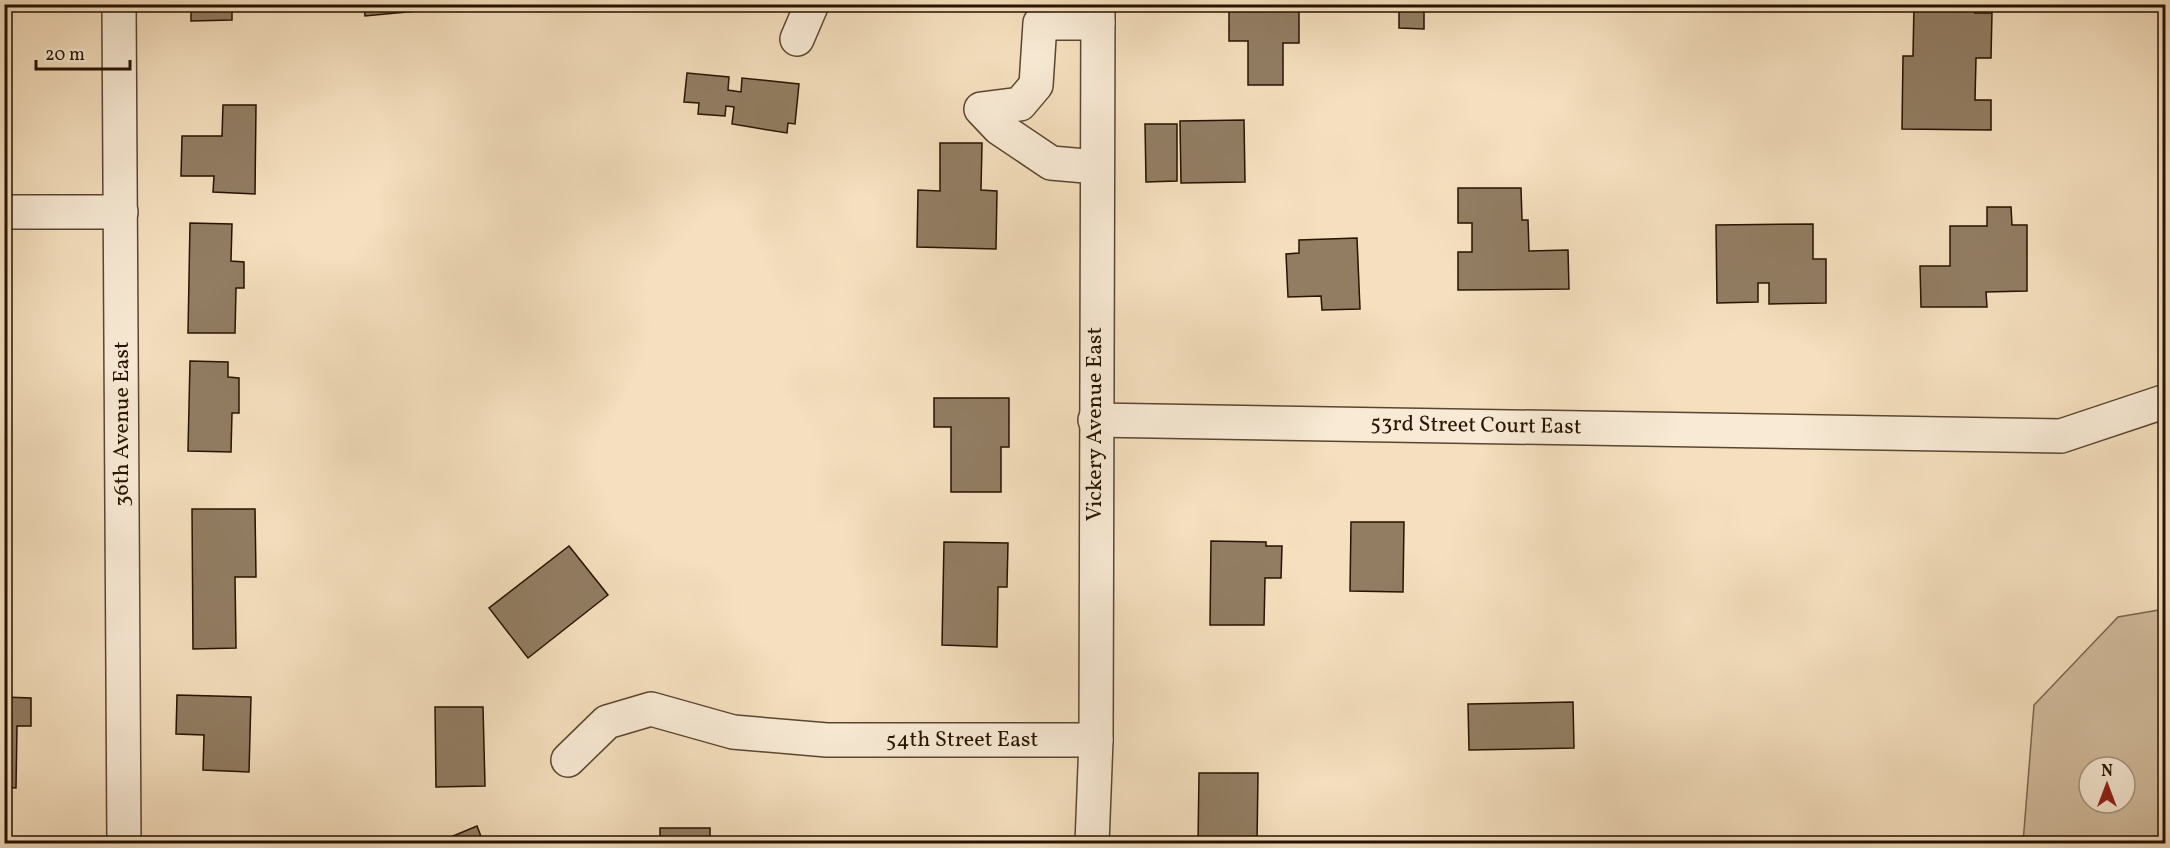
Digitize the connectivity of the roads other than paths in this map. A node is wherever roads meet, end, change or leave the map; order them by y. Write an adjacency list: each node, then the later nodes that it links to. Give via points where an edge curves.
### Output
1 (119, 4): 7 (street, 36th Avenue East)
2 (812, 4): 4 (street)
3 (1098, 14): 5 (street, Vickery Avenue East); 5 (street, via 1040,23 1036,85 1020,104 981,109 999,128 1051,163)
4 (796, 39)
5 (1096, 167): 9 (street, Vickery Avenue East)
6 (4, 212): 7 (street)
7 (121, 212): 12 (street, 36th Avenue East)
8 (2166, 401): 9 (street, 53rd Street Court East, via 2061,436)
9 (1095, 420): 10 (street, Vickery Avenue East)
10 (1096, 740): 11 (street, 54th Street East, via 828,740 733,732 651,710 607,722); 13 (street, Vickery Avenue East)
11 (568, 760)
12 (124, 843)
13 (1092, 843)

